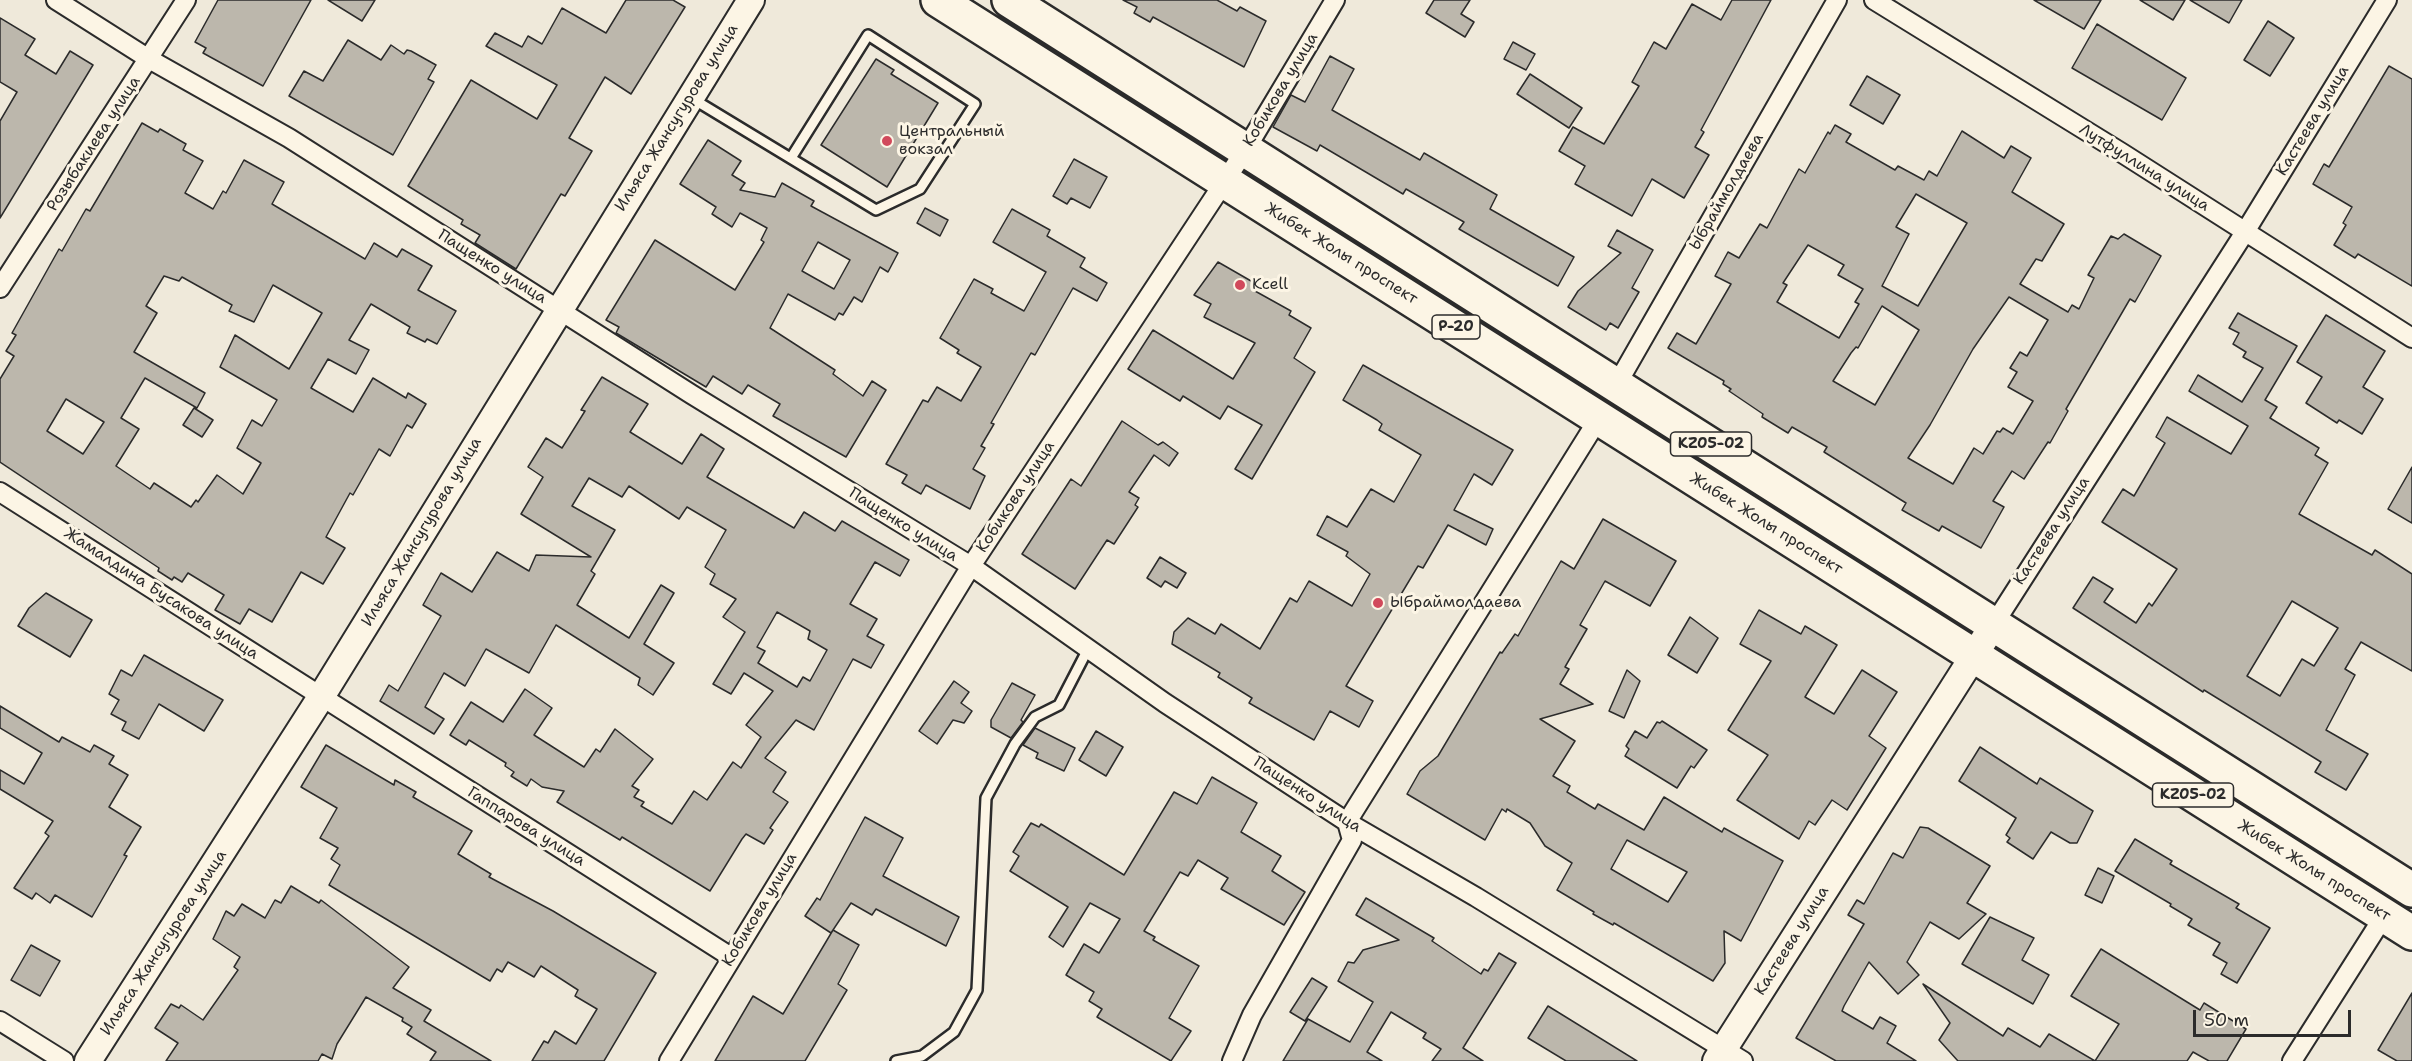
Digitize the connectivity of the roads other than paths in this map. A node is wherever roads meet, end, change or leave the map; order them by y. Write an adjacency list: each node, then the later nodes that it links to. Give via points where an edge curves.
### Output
1 (56, 0): 10 (street, Пащенко улица)
2 (186, 0): 10 (street, Розыбакиева улица)
3 (751, 0): 11 (street, Ильяса Жансугурова улица)
4 (938, 0): 14 (highway, Жибек Жолы проспект / Р-20)
5 (1009, 0): 12 (highway, KZ05-02)
6 (1335, 0): 12 (street, Кобикова улица)
7 (1837, 0): 19 (street, Ыбраймолдаева)
8 (1874, 0): 15 (street, Лутфуллина улица)
9 (2387, 0): 15 (street, Кастеева улица)
10 (149, 59): 16 (street, Розыбакиева улица); 17 (street, Пащенко улица, via 289,138)
11 (691, 97): 13 (lane); 17 (street, Ильяса Жансугурова улица)
12 (1246, 148): 14 (street, Кобикова улица); 19 (highway, KZ05-02)
13 (791, 158): 13 (lane, via 876,210 920,189 975,104 868,35)
14 (1224, 180): 20 (highway, Жибек Жолы проспект / Р-20); 22 (street, Кобикова улица)
15 (2246, 232): 18 (street, Лутфуллина улица); 23 (street, Кастеева улица)
16 (0, 288)
17 (558, 309): 22 (street, Пащенко улица); 26 (street, Ильяса Жансугурова улица)
18 (2412, 338)
19 (1617, 384): 23 (highway, KZ05-02)
20 (1599, 418): 25 (highway, Жибек Жолы проспект / Р-20); 27 (street)
21 (0, 492): 26 (street, Жамалдина Бусакова улица)
22 (970, 566): 24 (street, Пащенко улица); 31 (street, Кобикова улица)
23 (1994, 624): 25 (street, Кастеева улица); 28 (highway, KZ05-02)
24 (1089, 649): 27 (street, Пащенко улица); 37 (lane, via 1059,705 1035,717 1015,744 986,798 977,990 954,1032 922,1056)
25 (1974, 656): 29 (highway, Жибек Жолы проспект / KZ05-02); 33 (street, Кастеева улица)
26 (321, 697): 31 (street, Гаппарова улица); 35 (street, Ильяса Жансугурова улица)
27 (1347, 822): 33 (street, Пащенко улица, via 1476,897); 38 (street, via 1352,840 1252,1015)
28 (2409, 882): 29 (street)
29 (2384, 916): 30 (highway, Жибек Жолы проспект / KZ05-02); 39 (street)
30 (2412, 933)
31 (731, 957): 36 (street, Кобикова улица)
32 (0, 1021): 34 (street)
33 (1727, 1057)
34 (64, 1061)
35 (88, 1061)
36 (669, 1061)
37 (896, 1061)
38 (1232, 1061)
39 (2292, 1061)

